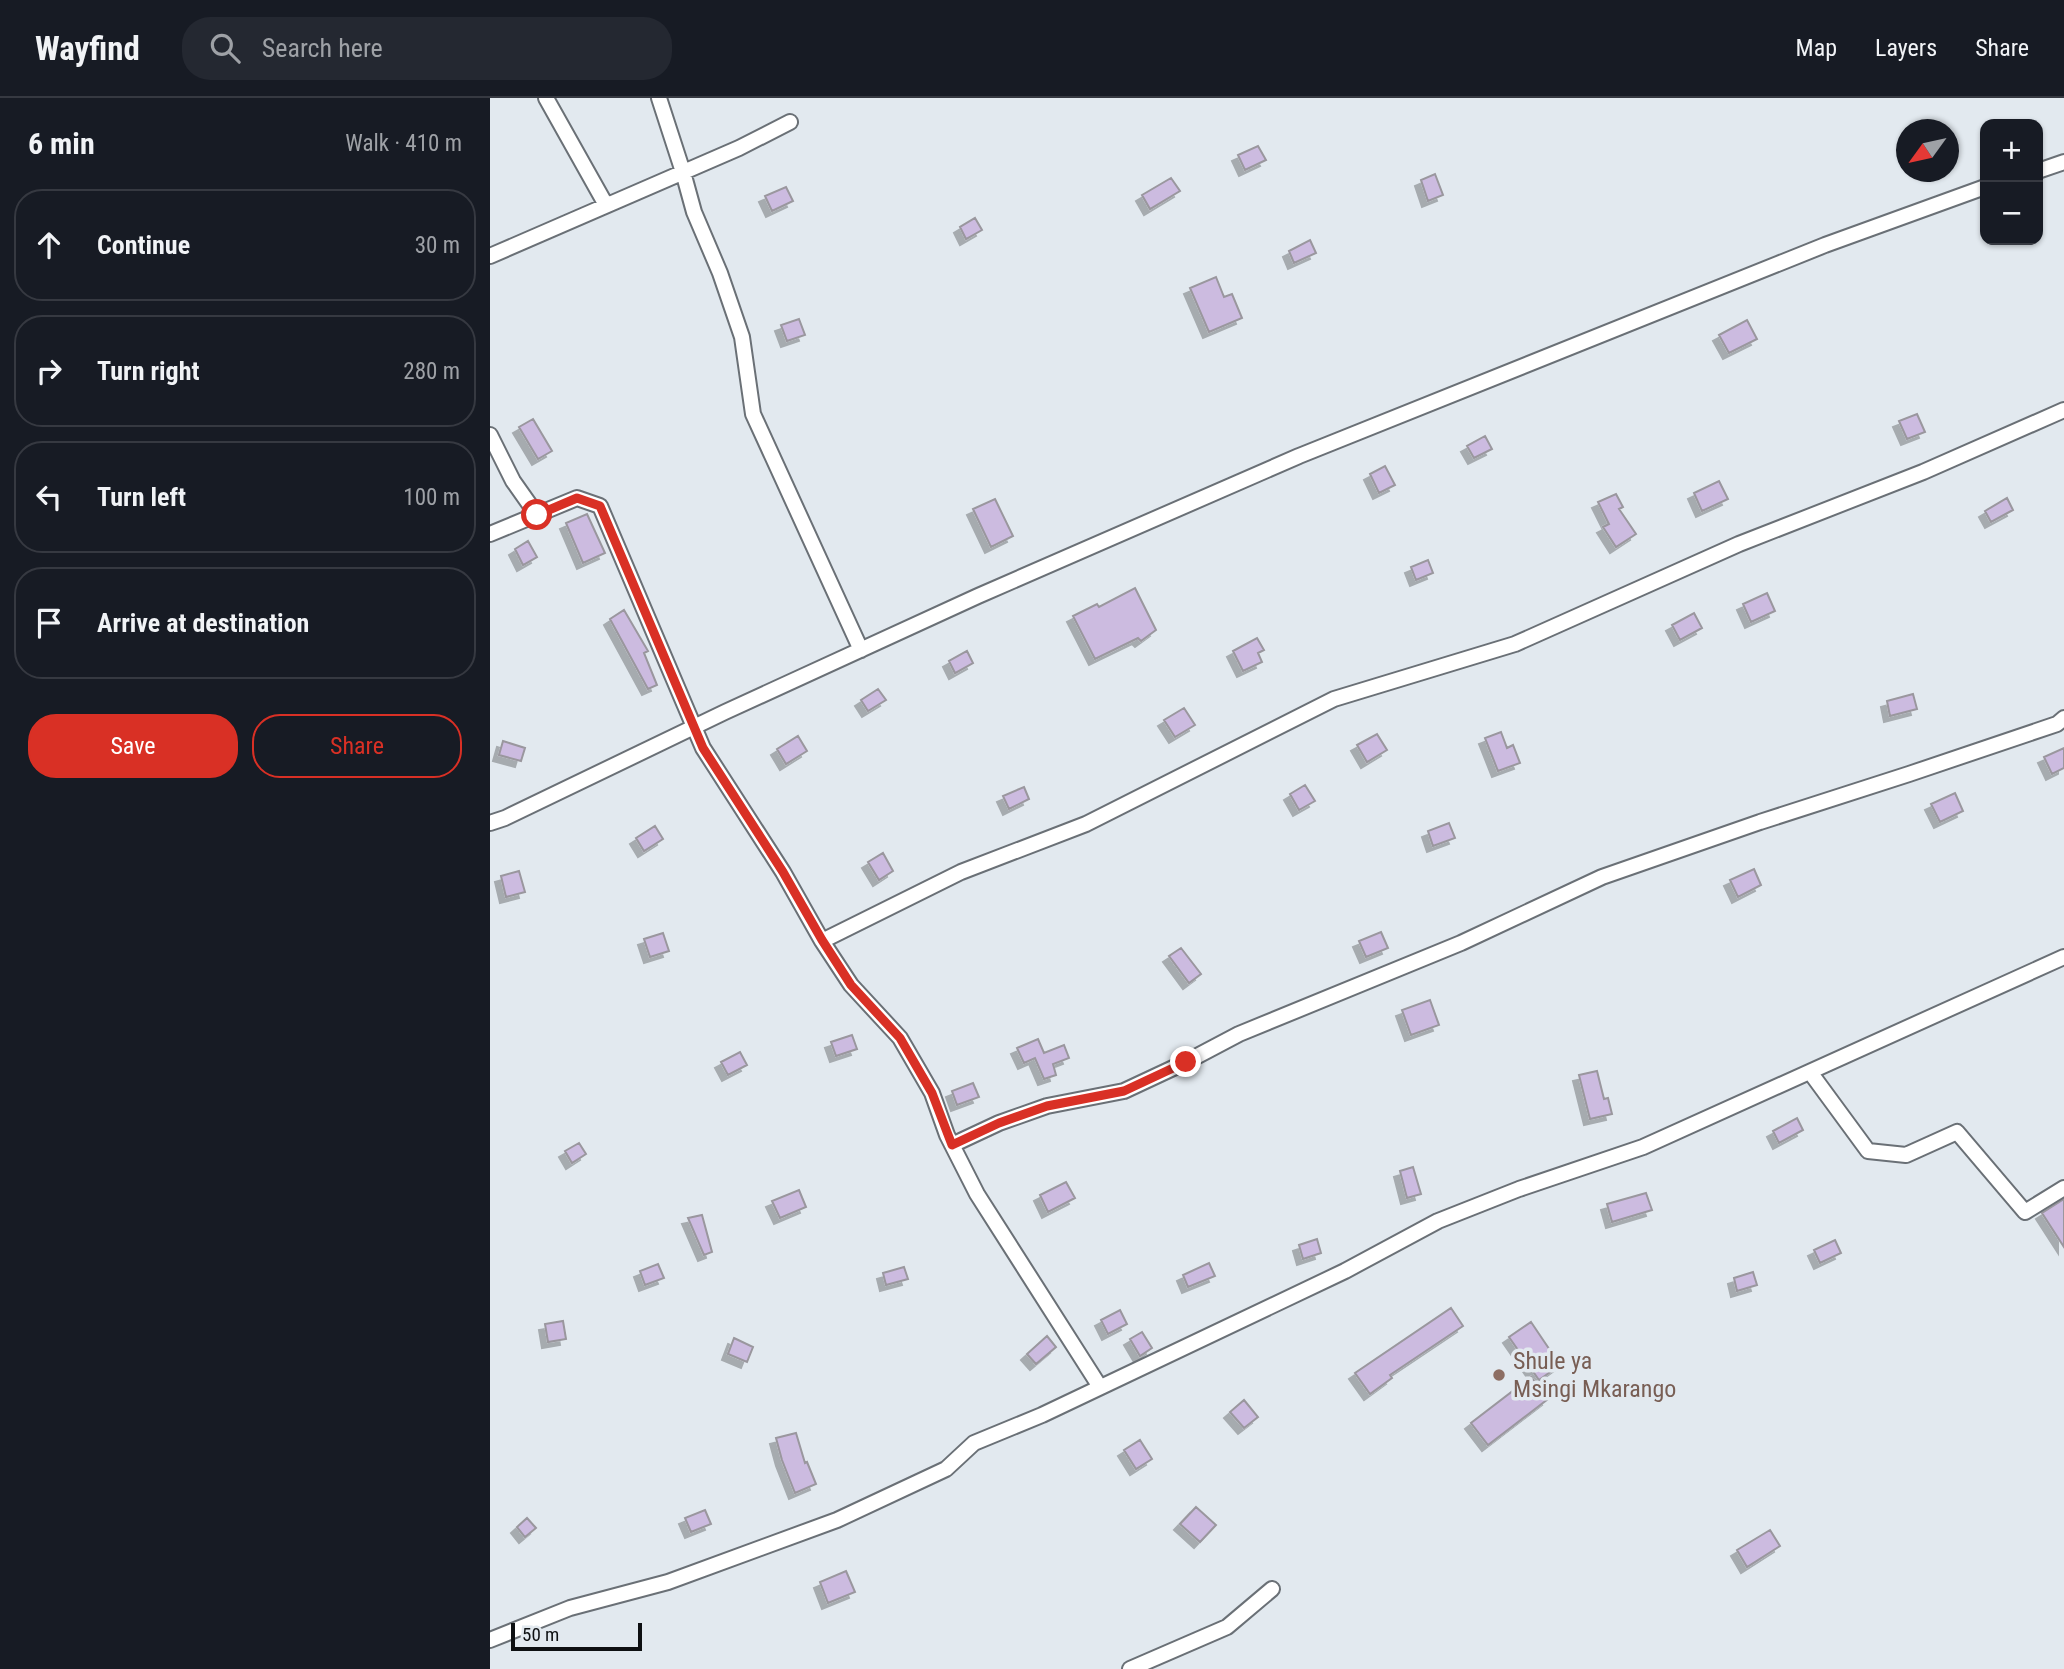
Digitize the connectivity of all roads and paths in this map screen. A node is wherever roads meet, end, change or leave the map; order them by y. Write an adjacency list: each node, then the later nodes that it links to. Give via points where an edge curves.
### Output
1 (546, 98): 8 (street)
2 (659, 98): 6 (street)
3 (789, 122): 6 (street)
4 (2064, 162): 5 (street)
5 (2043, 169)
6 (683, 172): 8 (street); 14 (street, via 743,337 753,414)
7 (1980, 189): 14 (street, via 1825,245 1299,456)
8 (606, 205): 9 (street)
9 (490, 256)
10 (2064, 410): 18 (street, via 1923,472 1739,544 1515,644 1334,699 1086,824 961,872)
11 (490, 435): 12 (street)
12 (537, 515): 13 (street); 16 (street, via 577,498 600,506)
13 (490, 534)
14 (861, 650): 16 (street)
15 (2064, 718): 21 (street, via 1602,877 1461,943 1239,1034 1124,1091 1047,1106)
16 (694, 727): 17 (street); 18 (street)
17 (491, 821)
18 (822, 940): 21 (street, via 851,985 900,1038 932,1093)
19 (2064, 957): 20 (street)
20 (1810, 1072): 22 (street, via 1868,1151 1906,1155 1957,1132 2025,1212); 23 (street, via 1643,1147 1438,1221 1345,1271)
21 (952, 1145): 23 (street, via 977,1194)
22 (2064, 1188)
23 (1100, 1387): 25 (street, via 974,1443 946,1469 837,1520 668,1582 570,1608)
24 (1272, 1589): 26 (street, via 1227,1627)
25 (490, 1640)
26 (1130, 1669)

